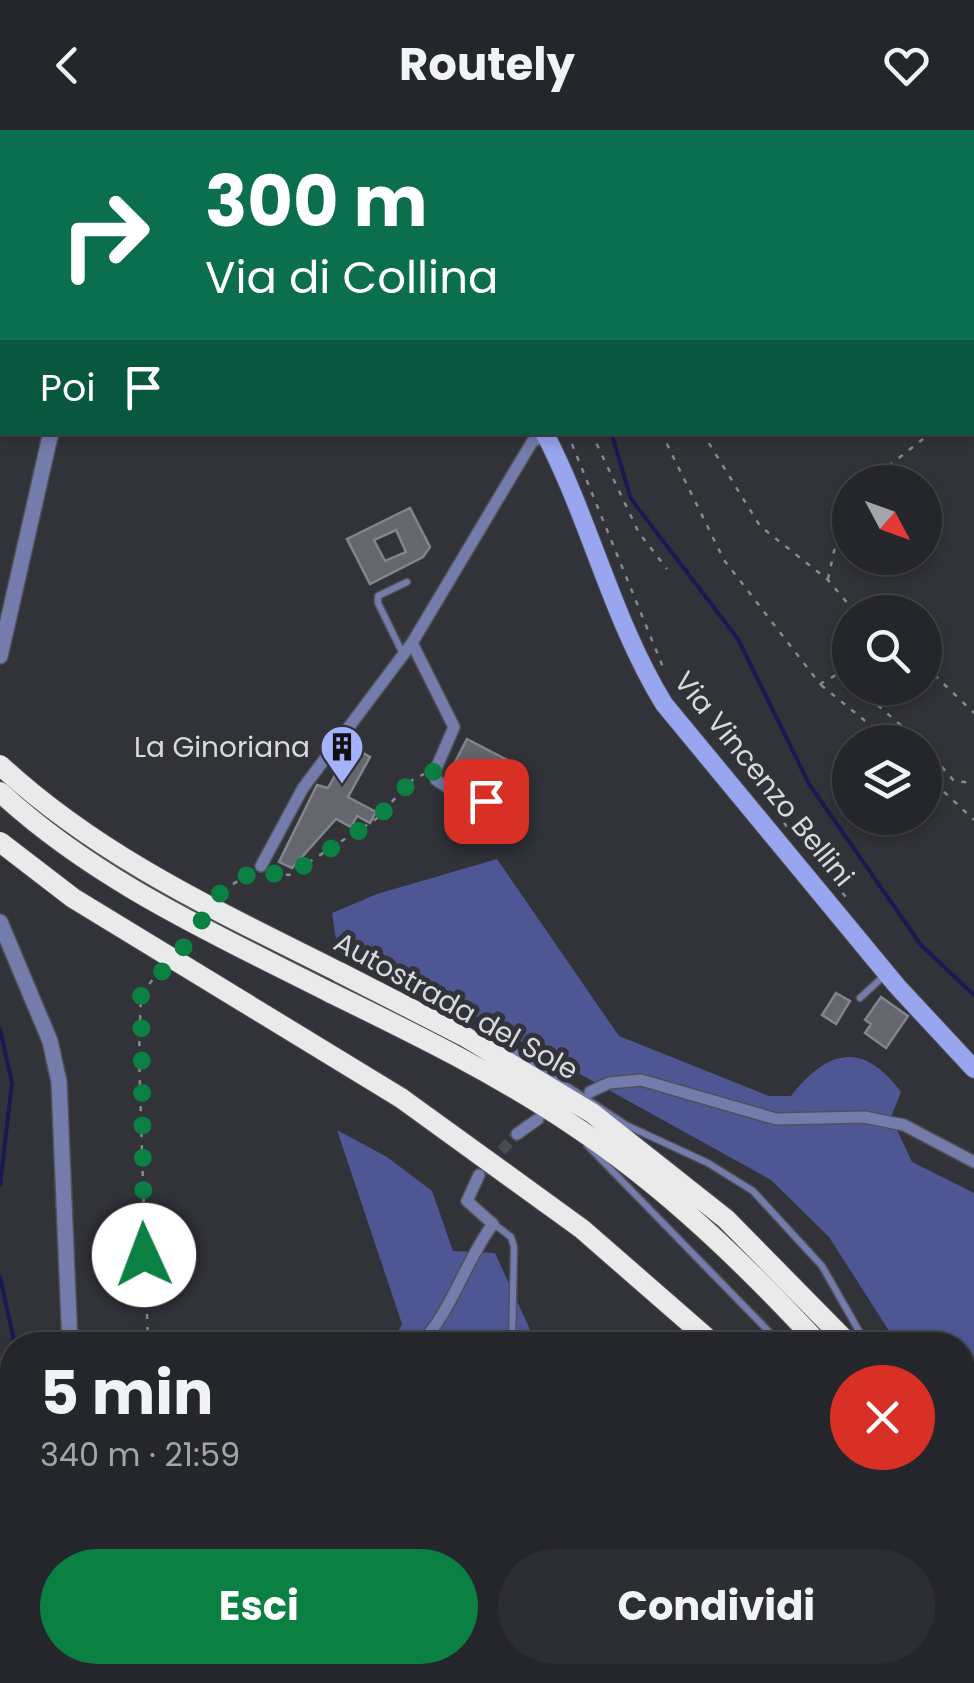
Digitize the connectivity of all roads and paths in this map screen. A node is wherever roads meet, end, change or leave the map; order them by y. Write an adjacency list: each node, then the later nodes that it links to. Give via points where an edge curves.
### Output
1 (0, 172): 2 (street)
2 (0, 253)
3 (50, 435): 17 (street)
4 (543, 435): 18 (street, via 532,442)
5 (545, 435): 44 (main road, Via Vincenzo Bellini, via 636,654 664,704)
6 (568, 435): 21 (path)
7 (592, 435): 13 (path, via 639,533)
8 (662, 435): 24 (path, via 724,560)
9 (704, 435): 14 (path, via 760,526)
10 (928, 435): 11 (path)
11 (887, 465)
12 (832, 561): 14 (path)
13 (667, 569)
14 (828, 580): 16 (path)
15 (407, 582): 19 (lane, via 378,596)
16 (841, 595)
17 (3, 628): 20 (street)
18 (412, 643): 19 (street); 31 (street, via 454,727)
19 (403, 655): 39 (street, via 302,788)
20 (0, 656)
21 (666, 674)
22 (832, 677): 24 (path)
23 (942, 682): 26 (path)
24 (820, 684): 27 (path)
25 (878, 705): 28 (path)
26 (974, 713)
27 (873, 725)
28 (900, 725)
29 (0, 765): 46 (highway, Autostrada del Sole, bridge, via 109,850)
30 (942, 767): 32 (path, via 954,781)
31 (435, 771): 35 (street, via 442,788); 39 (path, via 411,781 376,820 289,875)
32 (974, 783)
33 (942, 790): 36 (path)
34 (0, 792): 49 (highway, Autostrada del Sole, bridge, via 98,869 452,1052)
35 (486, 801)
36 (974, 820)
37 (785, 824): 41 (path)
38 (0, 842): 58 (highway, bridge, via 73,898 401,1098 582,1229)
39 (261, 866): 40 (path)
40 (221, 892)
41 (854, 907)
42 (0, 922): 54 (street, via 50,1041 59,1082)
43 (163, 967): 55 (path, via 141,995)
44 (887, 974): 45 (lane); 47 (main road, Via Vincenzo Bellini)
45 (860, 998)
46 (464, 1036): 61 (highway, Autostrada del Sole, via 592,1113 692,1189); 62 (lane, via 517,1053 626,1124 753,1191 822,1266)
47 (974, 1069)
48 (590, 1092): 51 (street, via 641,1080 776,1119 874,1119 904,1126)
49 (548, 1117): 50 (street); 59 (lane); 60 (highway, Autostrada del Sole, via 615,1155 712,1236)
50 (517, 1134)
51 (974, 1162)
52 (479, 1175): 53 (street, via 467,1201)
53 (493, 1224): 56 (street); 57 (lane, via 514,1246)
54 (69, 1332)
55 (148, 1332)
56 (431, 1332)
57 (512, 1332)
58 (700, 1332)
59 (769, 1332)
60 (807, 1332)
61 (837, 1332)
62 (860, 1332)

